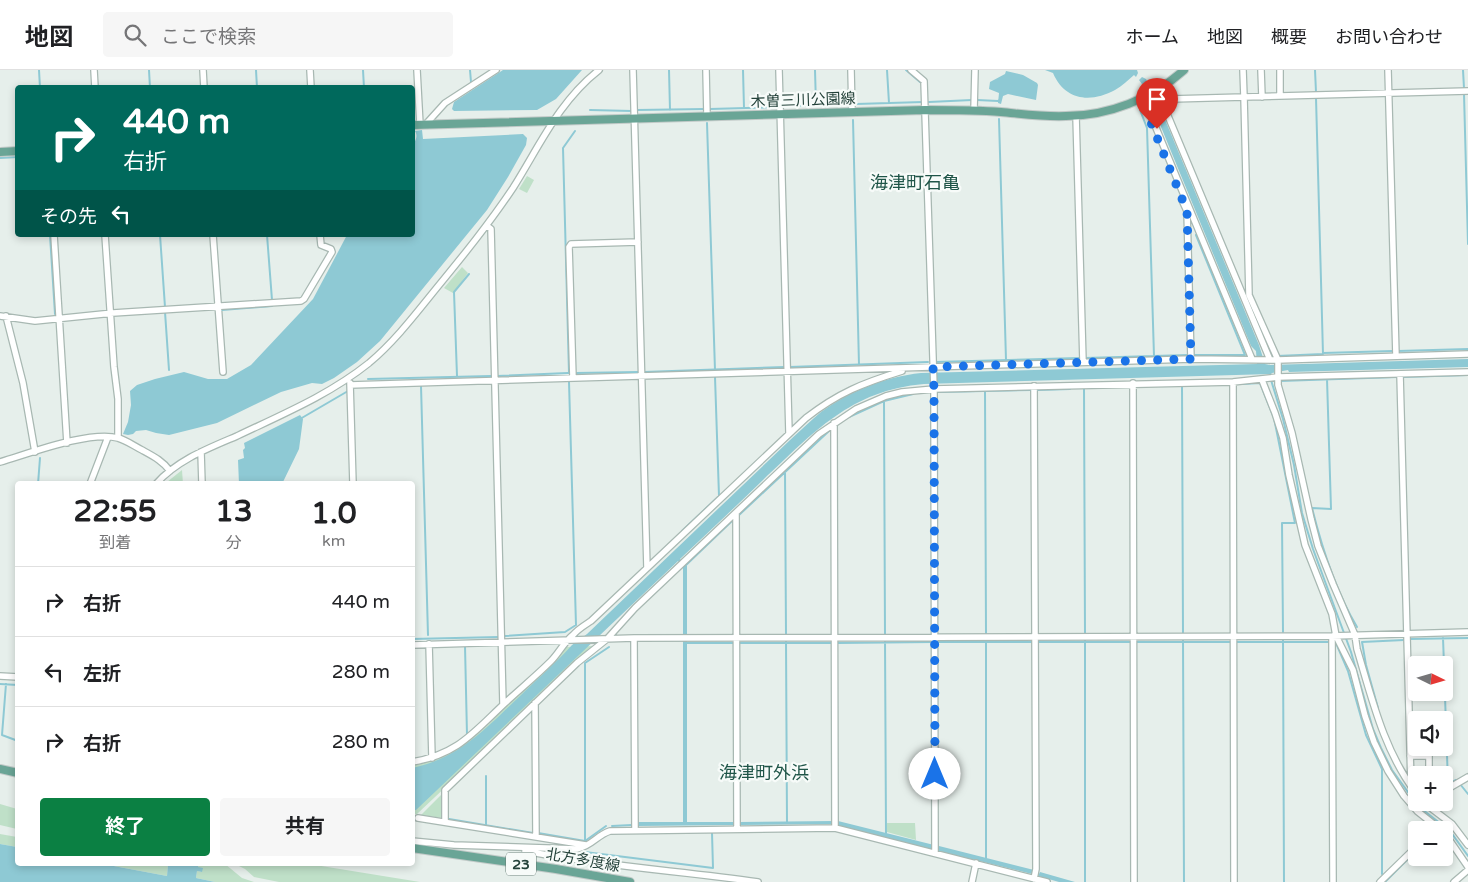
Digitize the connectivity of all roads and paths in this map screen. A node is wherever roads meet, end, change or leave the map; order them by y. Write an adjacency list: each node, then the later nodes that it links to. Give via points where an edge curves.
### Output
1 (94, 70): 18 (street)
2 (203, 70): 19 (street)
3 (310, 70): 20 (street)
4 (417, 70): 37 (street)
5 (496, 70): 37 (street, via 445,103)
6 (598, 70): 36 (street, via 570,96)
7 (633, 70): 35 (street)
8 (706, 70): 33 (street)
9 (779, 70): 32 (street)
10 (851, 70): 31 (street)
11 (911, 70): 29 (street, via 924,81)
12 (975, 70): 30 (street)
13 (1184, 70): 21 (main road, 木曽三川公園線)
14 (1243, 70): 26 (street)
15 (1262, 70): 27 (street)
16 (1280, 70): 24 (street)
17 (1388, 70): 23 (street)
18 (96, 85)
19 (204, 85)
20 (311, 85)
21 (1156, 90): 25 (main road, 木曽三川公園線); 26 (street, via 1171,98); 54 (street)
22 (1468, 91): 23 (street)
23 (1389, 93): 24 (street); 51 (street)
24 (1280, 96): 27 (street)
25 (1144, 97): 28 (street); 34 (main road, 木曽三川公園線, via 1110,110)
26 (1244, 97): 27 (street); 56 (street, via 1249,295)
27 (1262, 97)
28 (1145, 108): 52 (street, via 1187,211); 53 (street, via 1153,120)
29 (925, 110): 30 (main road, 木曽三川公園線); 31 (main road, 木曽三川公園線); 57 (street)
30 (974, 110): 34 (main road, 木曽三川公園線)
31 (852, 112): 32 (main road, 木曽三川公園線)
32 (780, 114): 33 (main road, 木曽三川公園線); 60 (street)
33 (707, 116): 35 (main road, 木曽三川公園線)
34 (1076, 116): 55 (street)
35 (635, 118): 36 (main road, 木曽三川公園線); 45 (street)
36 (554, 122): 37 (main road, 木曽三川公園線); 40 (street)
37 (420, 125)
38 (15, 151): 39 (main road)
39 (0, 152)
40 (487, 226): 63 (street, via 400,332); 68 (street, via 491,229)
41 (54, 237): 49 (street)
42 (105, 237): 47 (street)
43 (214, 237): 46 (street)
44 (320, 237): 46 (street, via 321,245 332,252 304,299)
45 (638, 242): 64 (street); 66 (street, via 571,244 569,247)
46 (218, 306): 47 (street); 59 (street)
47 (111, 315): 49 (street); 77 (street)
48 (3, 316): 49 (street, via 36,321); 79 (street, via 23,383)
49 (60, 319): 78 (street)
50 (1468, 354): 51 (street)
51 (1396, 356): 56 (street)
52 (1191, 359): 53 (street); 55 (street)
53 (1253, 359): 54 (street)
54 (1269, 360): 56 (street)
55 (1083, 362): 57 (street)
56 (1278, 362): 65 (street)
57 (933, 368): 58 (street); 73 (street)
58 (908, 369): 60 (street); 75 (street, via 868,381 834,397)
59 (223, 372)
60 (788, 372): 64 (street); 75 (street)
61 (1468, 372): 62 (street)
62 (1400, 374): 65 (street); 92 (street)
63 (351, 376): 71 (street); 80 (street, via 306,404)
64 (642, 376): 66 (street); 89 (street)
65 (1276, 377): 67 (street); 93 (street, via 1318,546)
66 (573, 378): 68 (street)
67 (1264, 380): 69 (street); 90 (street, via 1283,438 1305,545)
68 (495, 381): 71 (street); 104 (street)
69 (1232, 382): 70 (street); 94 (street)
70 (1133, 383): 72 (street); 98 (street)
71 (350, 385): 86 (street)
72 (1034, 386): 73 (street); 97 (street)
73 (934, 388): 74 (street, via 886,396); 96 (street)
74 (834, 423): 87 (street); 101 (street)
75 (789, 433): 89 (street)
76 (108, 437): 77 (street); 78 (street); 83 (street)
77 (118, 438): 82 (street, via 155,457)
78 (67, 443): 79 (street)
79 (36, 452): 81 (street)
80 (201, 452): 82 (street); 85 (street)
81 (0, 461)
82 (170, 471): 84 (street)
83 (91, 481)
84 (159, 481)
85 (202, 481)
86 (353, 481)
87 (736, 513): 100 (street); 102 (street)
88 (1297, 525): 90 (street, via 1302,547)
89 (647, 568): 103 (street)
90 (1334, 626): 95 (street)
91 (1468, 632): 92 (street)
92 (1408, 634): 93 (street); 111 (street)
93 (1355, 635): 95 (street); 119 (street, via 1388,747)
94 (1233, 636): 95 (street); 98 (street); 145 (street)
95 (1336, 636): 123 (street, via 1353,670 1374,742 1388,772 1408,801); 146 (street)
96 (935, 637): 97 (street); 101 (street); 135 (street)
97 (1035, 637): 98 (street); 139 (street)
98 (1134, 637): 144 (street)
99 (634, 638): 100 (street); 102 (street); 127 (street)
100 (737, 638): 101 (street); 125 (street)
101 (836, 638): 126 (street)
102 (605, 639): 103 (street); 109 (street)
103 (569, 640): 104 (street); 110 (street, via 549,663)
104 (502, 641): 105 (street); 110 (street)
105 (429, 644): 106 (street); 113 (street)
106 (415, 645)
107 (0, 676): 108 (street)
108 (15, 677)
109 (535, 703): 124 (street, via 445,790); 128 (street)
110 (503, 704): 113 (street, via 467,740)
111 (1409, 711)
112 (1410, 756): 115 (street)
113 (432, 758): 114 (street)
114 (415, 761)
115 (1410, 766)
116 (0, 769): 117 (main road)
117 (15, 772)
118 (1468, 777): 120 (street)
119 (1408, 782)
120 (1453, 786)
121 (1435, 811): 131 (street, via 1452,824)
122 (418, 818): 124 (street)
123 (1429, 821)
124 (445, 822): 128 (street)
125 (737, 828): 126 (street); 127 (street)
126 (835, 828): 135 (street)
127 (635, 830): 130 (street, via 605,832)
128 (536, 836): 130 (street)
129 (415, 840): 132 (street)
130 (588, 845): 132 (street, via 577,848)
131 (1468, 845)
132 (508, 847): 141 (street, via 594,862)
133 (415, 848): 140 (main road, 北方多度線 / 23)
134 (1453, 848): 138 (street)
135 (935, 853): 137 (street)
136 (1408, 855): 147 (street)
137 (976, 863): 139 (street); 142 (street)
138 (1468, 868): 148 (street)
139 (1034, 878): 143 (street)
140 (630, 882)
141 (758, 882)
142 (972, 882)
143 (1048, 882)
144 (1134, 882)
145 (1234, 882)
146 (1333, 882)
147 (1380, 882)
148 (1454, 882)

